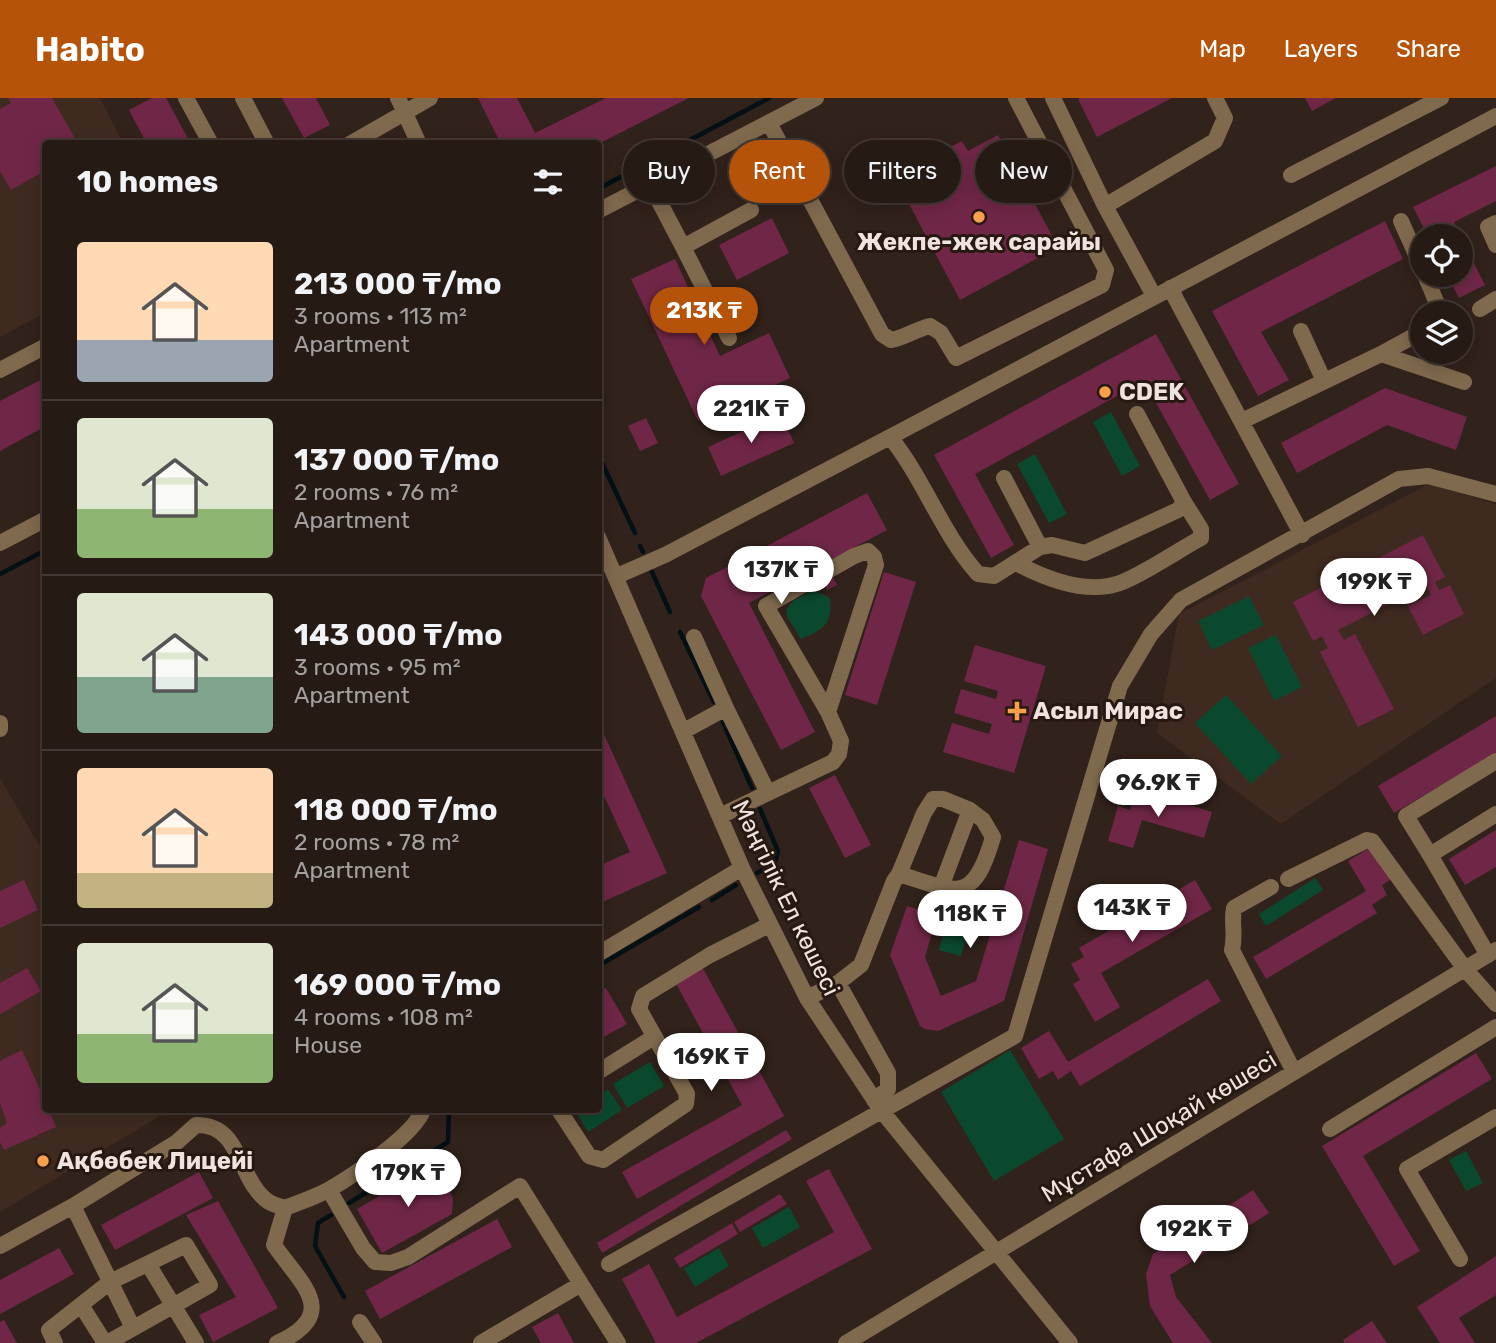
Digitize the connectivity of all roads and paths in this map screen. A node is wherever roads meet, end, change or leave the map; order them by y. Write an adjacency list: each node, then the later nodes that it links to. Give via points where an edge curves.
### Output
1 (186, 98): 13 (street)
2 (243, 98): 14 (street)
3 (429, 98): 10 (street)
4 (816, 98): 9 (street)
5 (1016, 98): 12 (street, via 1106,270 1102,285 956,358 941,333 930,326 901,339 891,340 883,334)
6 (1053, 98): 21 (street)
7 (1215, 98): 21 (street, via 1225,118 1215,141)
8 (1441, 98): 18 (street)
9 (790, 104): 12 (street)
10 (402, 105): 15 (street); 16 (street)
11 (1496, 116): 29 (street)
12 (769, 122): 17 (street)
13 (209, 140)
14 (265, 140)
15 (355, 140)
16 (417, 140)
17 (715, 150)
18 (1291, 175)
19 (623, 198): 22 (street)
20 (660, 203): 28 (street)
21 (1105, 206): 30 (street)
22 (602, 209)
23 (751, 210): 28 (street)
24 (1402, 221): 26 (street)
25 (1496, 223): 27 (street, via 1488,227)
26 (1410, 240)
27 (1496, 245)
28 (683, 247): 34 (street)
29 (1170, 288): 30 (street); 42 (street)
30 (1154, 296): 43 (street)
31 (1496, 299): 32 (street)
32 (1480, 309)
33 (1301, 331): 39 (street)
34 (729, 338)
35 (1410, 338): 37 (street)
36 (42, 348): 38 (street)
37 (1381, 354): 39 (street); 40 (street)
38 (0, 370)
39 (1324, 381): 42 (street)
40 (1464, 382)
41 (1137, 414): 46 (street)
42 (1242, 421): 48 (street)
43 (890, 437): 52 (street, via 961,555 978,574 994,576); 53 (street)
44 (1004, 478): 51 (street)
45 (1496, 494): 48 (street, via 1428,475 1413,476 1399,479)
46 (1184, 502): 51 (street, via 1178,510 1085,553 1052,545); 52 (street, via 1201,528 1201,538 1120,583 1100,587 1061,582)
47 (42, 521): 49 (street)
48 (1302, 534): 82 (street, via 1181,600 1152,634 1120,686 1015,1036)
49 (0, 543)
50 (602, 545): 53 (street, Мәңгілік Ел көшесі)
51 (1040, 547): 52 (street)
52 (1016, 563)
53 (617, 576): 59 (street, Мәңгілік Ел көшесі)
54 (694, 637): 55 (street)
55 (726, 708): 59 (street); 61 (street)
56 (828, 712): 56 (street, via 766,606 868,551 876,565); 61 (street, via 841,741 839,754 833,762)
57 (0, 723): 58 (street)
58 (0, 729)
59 (684, 731): 64 (street, Мәңгілік Ел көшесі)
60 (1496, 761): 65 (street, via 1406,816)
61 (768, 793): 64 (street)
62 (970, 810): 67 (street, via 933,799); 69 (street); 69 (street, via 993,837 985,864 962,890)
63 (1496, 814): 65 (street)
64 (720, 816): 66 (street, Мәңгілік Ел көшесі)
65 (1430, 855): 73 (street)
66 (742, 868): 71 (street, Мәңгілік Ел көшесі); 72 (street)
67 (900, 874): 69 (street); 75 (street, via 862,965)
68 (1287, 879): 74 (street, via 1372,841)
69 (941, 887)
70 (1271, 887): 81 (street, via 1234,908 1232,950)
71 (769, 925): 76 (street, Мәңгілік Ел көшесі); 79 (street, via 643,996 639,1009)
72 (602, 952)
73 (1492, 952): 74 (street, Мұстафа Шоқай көшесі)
74 (1465, 969): 77 (street); 81 (street, Мұстафа Шоқай көшесі)
75 (838, 983): 76 (street); 82 (street, via 888,1073 888,1089)
76 (807, 998): 82 (street, Мәңгілік Ел көшесі)
77 (1496, 1004)
78 (1496, 1027): 86 (street)
79 (654, 1038): 80 (street); 84 (street, via 688,1094 686,1104 603,1160 589,1156)
80 (602, 1070)
81 (1294, 1072): 91 (street, Мұстафа Шоқай көшесі)
82 (878, 1105): 91 (street, Мәңгілік Ел көшесі); 94 (street)
83 (422, 1113): 87 (street, via 407,1134)
84 (561, 1113)
85 (1496, 1117): 92 (street, via 1407,1169)
86 (1330, 1129)
87 (329, 1190): 89 (street); 96 (street, via 363,1248 375,1262 391,1263 408,1257 520,1186)
88 (73, 1206): 89 (street, via 177,1142 196,1125 210,1125 224,1133 260,1193); 90 (street); 95 (street)
89 (285, 1208): 105 (street, via 274,1245 310,1295 314,1309 310,1321)
90 (0, 1246)
91 (996, 1253): 108 (street, Мұстафа Шоқай көшесі); 109 (street, Мәңгілік Ел көшесі)
92 (1460, 1259)
93 (148, 1264): 95 (street); 98 (street); 98 (street, via 186,1245 210,1285)
94 (609, 1264)
95 (110, 1282): 97 (street); 100 (street)
96 (581, 1284): 101 (street); 107 (street)
97 (81, 1305): 102 (street, via 49,1330); 103 (street)
98 (173, 1306): 100 (street); 104 (street)
99 (360, 1322): 106 (street)
100 (133, 1328): 103 (street)
101 (492, 1340)
102 (55, 1343)
103 (106, 1343)
104 (196, 1343)
105 (277, 1343)
106 (374, 1343)
107 (618, 1343)
108 (846, 1343)
109 (1070, 1343)

